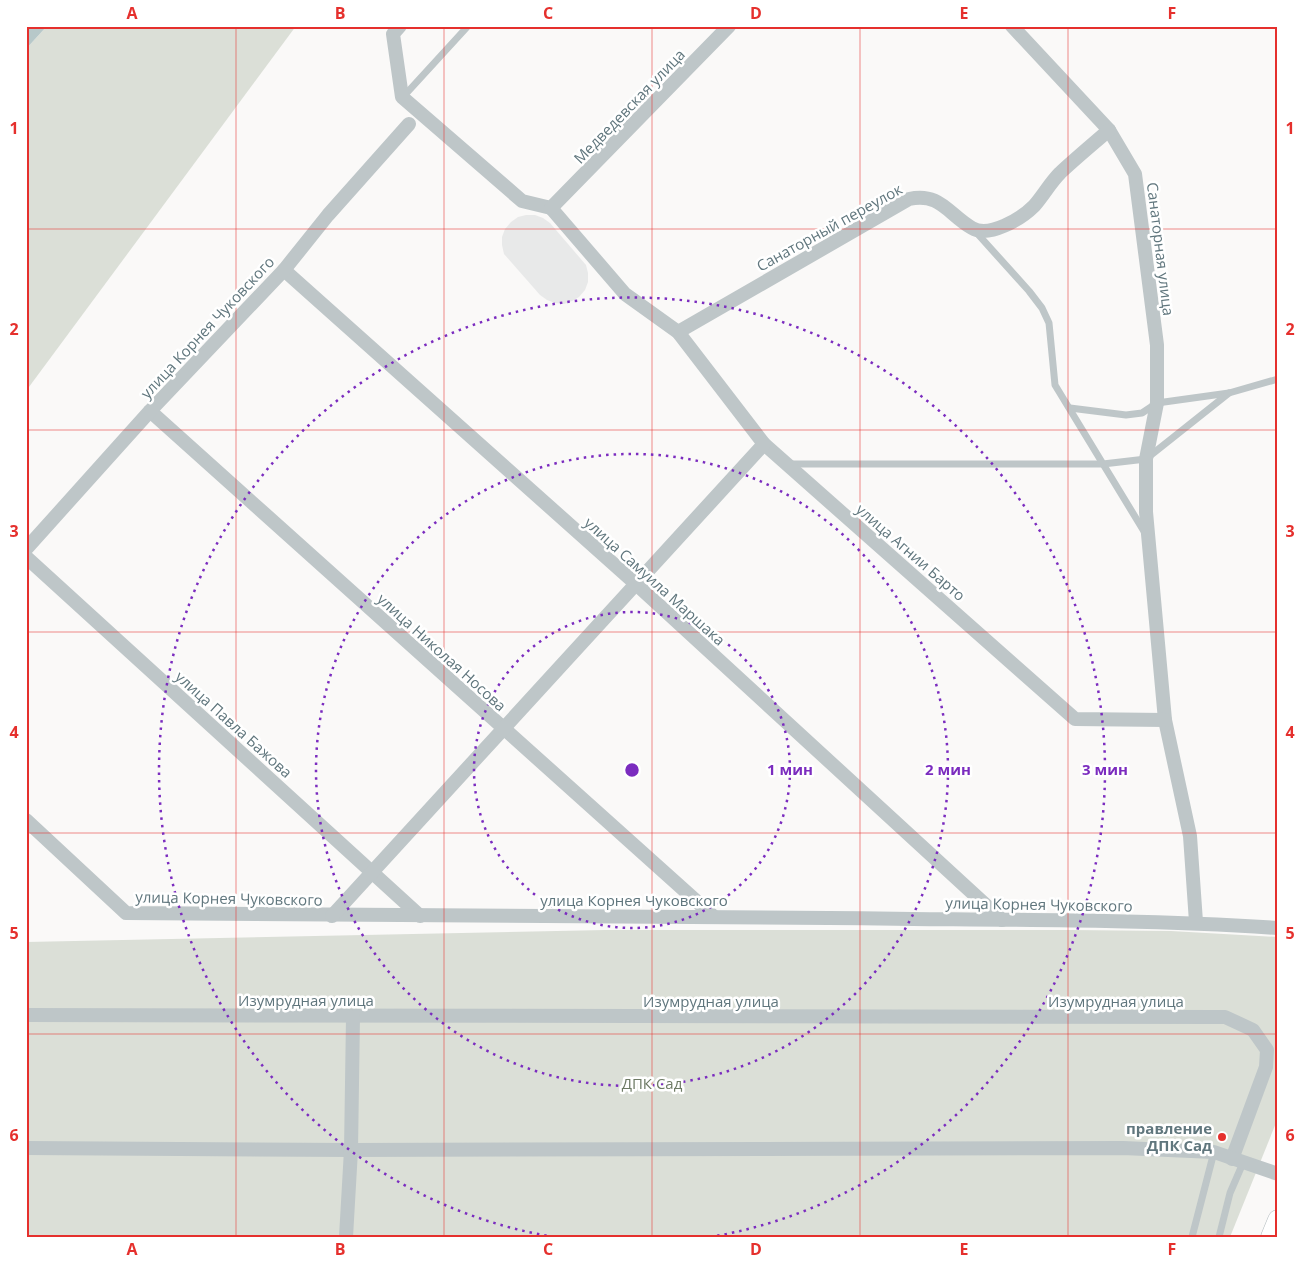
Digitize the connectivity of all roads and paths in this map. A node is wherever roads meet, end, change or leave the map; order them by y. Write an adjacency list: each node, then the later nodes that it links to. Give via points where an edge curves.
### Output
1 (400, 26): 5 (street, via 393,34)
2 (468, 26): 5 (lane)
3 (729, 26): 8 (street, Медведевская улица)
4 (1012, 26): 7 (street, Санаторная улица)
5 (402, 97): 8 (street, via 522,201)
6 (409, 124): 10 (street, улица Корнея Чуковского)
7 (1109, 130): 9 (street, via 1058,175 1033,207 1016,221 983,231); 14 (street, Санаторная улица, via 1135,174 1157,345)
8 (551, 208): 11 (street, улица Агнии Барто, via 624,294)
9 (973, 228): 11 (street, Санаторный переулок, via 932,198 909,198); 15 (lane, via 1042,308 1048,323 1056,385)
10 (284, 270): 16 (street, улица Корнея Чуковского); 24 (street, улица Самуила Маршака)
11 (678, 332): 17 (street, улица Агнии Барто)
12 (1278, 379): 13 (lane)
13 (1229, 393): 14 (lane); 18 (lane)
14 (1157, 403): 15 (lane, via 1142,413 1126,415); 18 (street, Санаторная улица)
15 (1070, 408): 20 (lane)
16 (150, 412): 22 (street, улица Корнея Чуковского); 26 (street, улица Николая Носова)
17 (764, 444): 19 (street, улица Агнии Барто); 24 (street)
18 (1146, 459): 20 (lane); 21 (street, Санаторная улица)
19 (786, 464): 20 (lane); 25 (street, улица Агнии Барто, via 1075,718)
20 (1103, 464): 21 (lane)
21 (1148, 539): 25 (street, Санаторная улица)
22 (26, 549)
23 (26, 557): 28 (street, улица Павла Бажова)
24 (636, 584): 26 (street); 32 (street, улица Самуила Маршака)
25 (1165, 720): 33 (street, Санаторная улица, via 1190,836)
26 (504, 729): 28 (street); 31 (street, улица Николая Носова)
27 (26, 820): 29 (street, улица Корнея Чуковского, via 126,913)
28 (372, 872): 29 (street); 30 (street, улица Павла Бажова)
29 (332, 916): 30 (street, улица Корнея Чуковского)
30 (420, 916): 31 (street, улица Корнея Чуковского)
31 (713, 916): 32 (street, улица Корнея Чуковского)
32 (1002, 920): 33 (street, улица Корнея Чуковского)
33 (1196, 922): 34 (street, улица Корнея Чуковского)
34 (1278, 928)
35 (26, 1015): 36 (street, Изумрудная улица)
36 (354, 1017): 38 (street); 40 (street, Изумрудная улица, via 1225,1017 1253,1030 1267,1050 1266,1067)
37 (26, 1148): 38 (street)
38 (351, 1150): 39 (street, via 1123,1148); 43 (street)
39 (1214, 1152): 40 (street); 44 (lane)
40 (1238, 1161): 41 (street); 45 (lane)
41 (1278, 1174)
42 (1278, 1220): 46 (street)
43 (346, 1237)
44 (1192, 1237)
45 (1219, 1237)
46 (1271, 1237)

